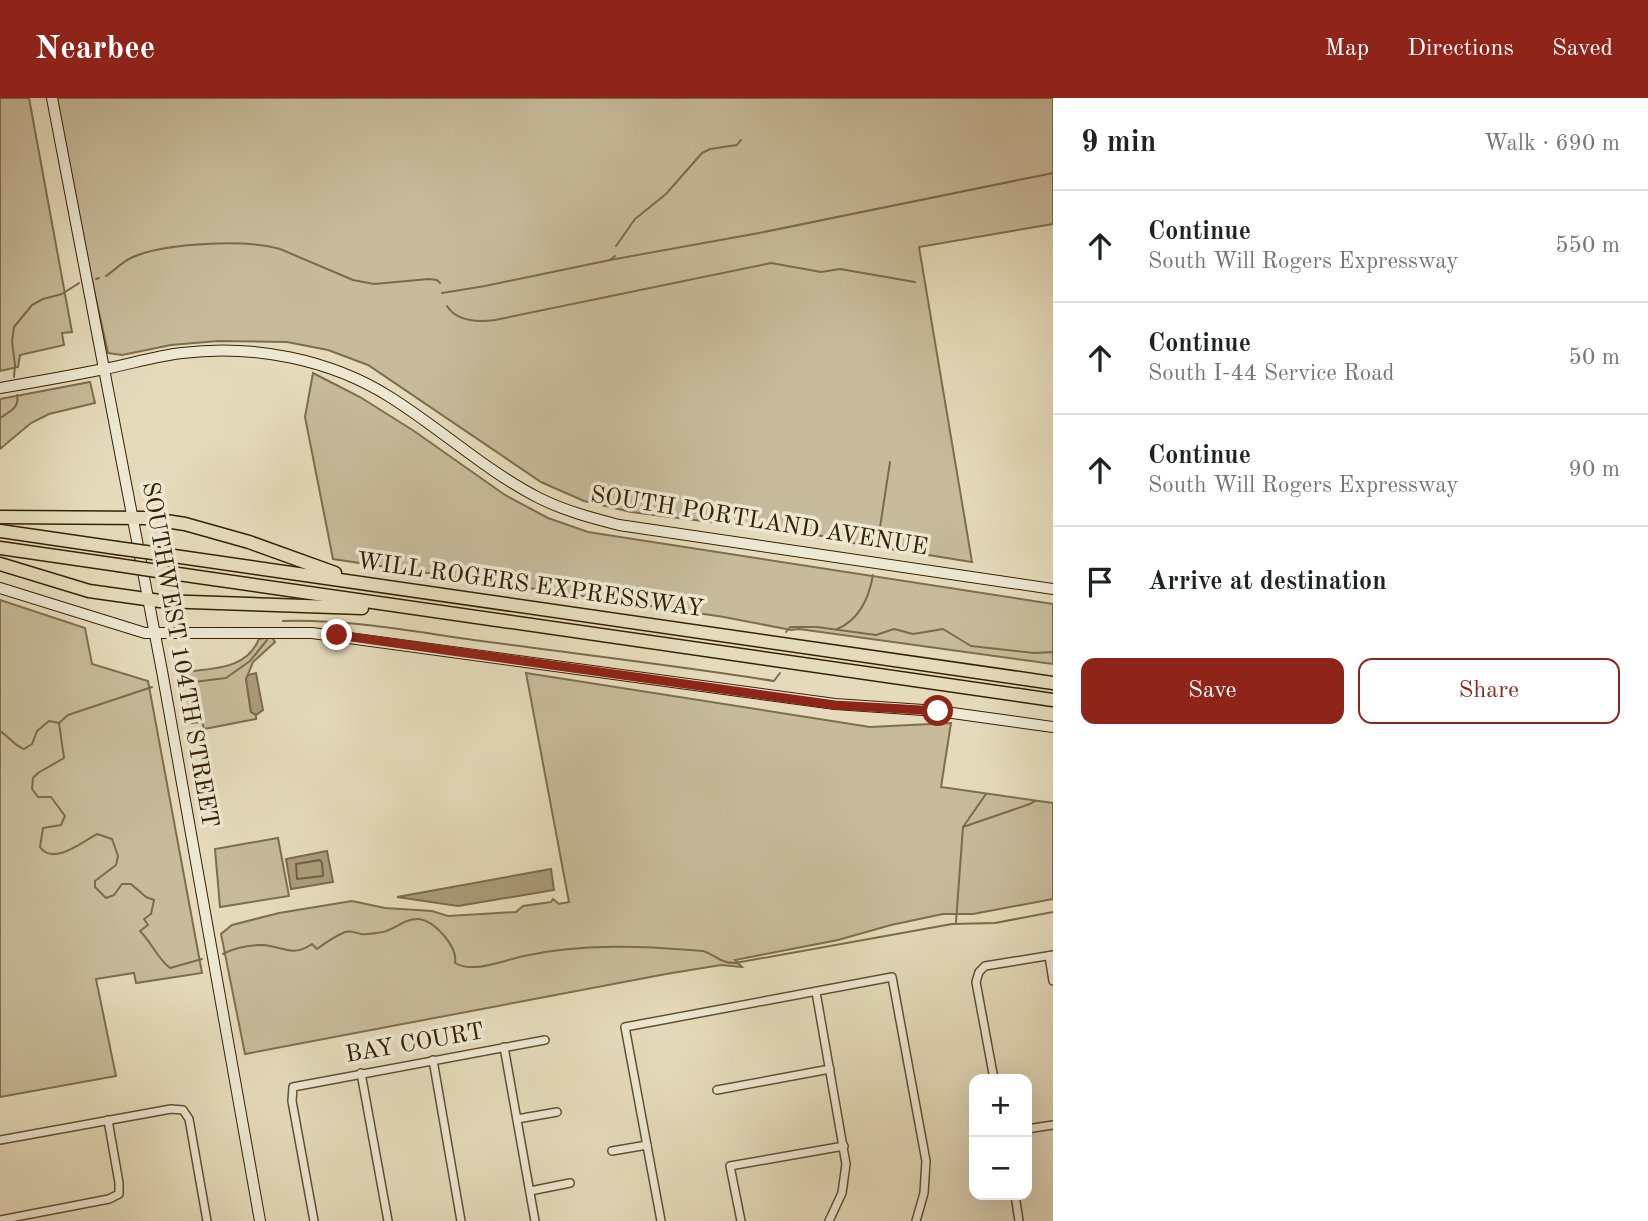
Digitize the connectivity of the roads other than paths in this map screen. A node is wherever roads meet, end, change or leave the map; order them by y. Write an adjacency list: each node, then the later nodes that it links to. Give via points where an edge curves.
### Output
1 (52, 98): 2 (main road, SOUTHWEST 104TH STREET)
2 (105, 369): 3 (main road, SOUTH PORTLAND AVENUE); 5 (main road, SOUTHWEST 104TH STREET); 11 (main road, SOUTH PORTLAND AVENUE, via 182,353 242,351 292,358 355,378 390,396 539,498 578,514 620,525)
3 (0, 388)
4 (0, 517): 5 (highway)
5 (133, 518): 9 (highway, via 212,530); 12 (main road, SOUTHWEST 104TH STREET)
6 (0, 531): 9 (highway, WILL ROGERS EXPRESSWAY, bridge)
7 (0, 548): 13 (highway, WILL ROGERS EXPRESSWAY, bridge)
8 (0, 564): 12 (highway, via 71,587)
9 (369, 584): 15 (highway, WILL ROGERS EXPRESSWAY)
10 (0, 587): 14 (main road)
11 (1053, 589)
12 (148, 599): 13 (highway); 14 (main road, SOUTHWEST 104TH STREET)
13 (425, 610): 16 (highway, WILL ROGERS EXPRESSWAY)
14 (154, 633): 17 (main road, via 312,632 835,705 938,711); 42 (main road, SOUTHWEST 104TH STREET)
15 (1053, 684)
16 (1053, 700)
17 (1053, 727)
18 (1051, 956): 19 (street); 26 (street, via 987,966 979,972 976,982)
19 (1053, 981)
20 (816, 992): 24 (street); 34 (street, via 625,1027); 50 (street, via 892,977 926,1161)
21 (545, 1040): 22 (street, BAY COURT)
22 (505, 1047): 23 (street, BAY COURT); 29 (street)
23 (433, 1060): 25 (street, BAY COURT); 45 (street)
24 (830, 1069): 27 (street); 35 (street)
25 (361, 1073): 43 (street, BAY COURT, via 293,1087); 44 (street)
26 (993, 1074)
27 (717, 1090)
28 (557, 1112): 29 (street)
29 (517, 1119): 38 (street)
30 (108, 1121): 33 (street); 40 (street, via 119,1194); 41 (street, via 171,1108 183,1110 189,1119)
31 (1053, 1125): 32 (street)
32 (1032, 1128)
33 (0, 1140)
34 (647, 1145): 36 (street); 47 (street)
35 (844, 1146): 48 (street, via 730,1166); 49 (street, via 843,1187)
36 (612, 1151)
37 (570, 1183): 38 (street)
38 (530, 1191): 46 (street)
39 (1016, 1200): 51 (street)
40 (0, 1220)
41 (206, 1221)
42 (260, 1221)
43 (314, 1221)
44 (388, 1221)
45 (461, 1221)
46 (535, 1221)
47 (662, 1221)
48 (741, 1221)
49 (829, 1221)
50 (916, 1221)
51 (1019, 1221)

